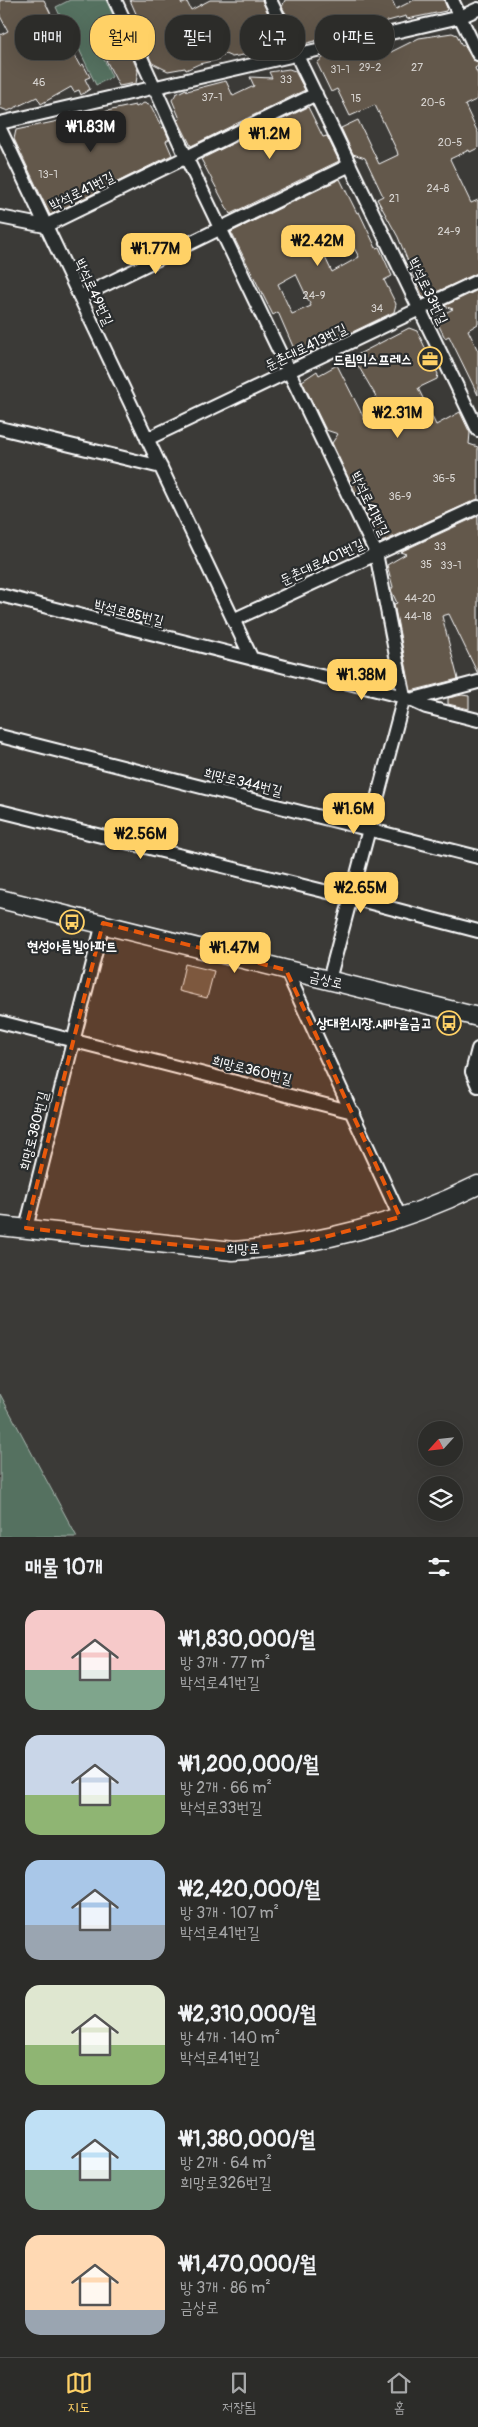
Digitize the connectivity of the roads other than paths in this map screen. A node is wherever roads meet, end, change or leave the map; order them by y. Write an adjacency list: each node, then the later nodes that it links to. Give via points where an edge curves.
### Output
1 (115, 0): 11 (street, 박석로41번길)
2 (270, 0): 5 (street, 박석로33번길)
3 (452, 0): 6 (street)
4 (478, 9): 6 (street)
5 (277, 15)
6 (460, 17): 7 (street); 8 (street)
7 (305, 53)
8 (478, 54)
9 (276, 60): 11 (street)
10 (299, 60): 12 (street, 박석로33번길)
11 (156, 88): 13 (street); 15 (street, 박석로41번길)
12 (316, 94): 15 (street); 16 (street, 박석로33번길)
13 (0, 123)
14 (0, 129): 18 (street, 박석로49번길)
15 (186, 157): 18 (street, 박석로41번길); 19 (street, 박석로41번길)
16 (350, 165): 19 (street); 22 (street, 박석로33번길)
17 (0, 217): 18 (street)
18 (45, 226): 21 (street, 박석로49번길)
19 (220, 228): 21 (street); 23 (street, 박석로41번길)
20 (478, 281): 22 (street, 둔촌대로413번길)
21 (80, 297): 26 (street, 박석로49번길)
22 (420, 309): 23 (street, 둔촌대로413번길); 25 (street, 박석로33번길)
23 (289, 372): 26 (street, 둔촌대로413번길); 29 (street, 박석로41번길)
24 (0, 428): 27 (street)
25 (478, 430)
26 (147, 439): 27 (street, 박석로49번길)
27 (161, 467): 31 (street, 박석로49번길)
28 (478, 507): 29 (street, 둔촌대로401번길)
29 (376, 553): 31 (street, 둔촌대로401번길); 34 (street, 박석로41번길)
30 (0, 595): 32 (street, 박석로85번길)
31 (233, 620): 32 (street, 박석로49번길)
32 (252, 659): 34 (street, 박석로85번길)
33 (478, 682): 34 (street)
34 (407, 698): 35 (street, 박석로85번길, via 426,707); 38 (street)
35 (478, 720)
36 (0, 736): 38 (street, 희망로344번길)
37 (0, 811): 41 (street)
38 (370, 830): 39 (street, 희망로344번길); 41 (street)
39 (478, 857)
40 (0, 898): 42 (street, 금상로)
41 (352, 898): 43 (street); 45 (street)
42 (103, 924): 44 (street, 금상로); 48 (street, 희망로380번길)
43 (478, 931)
44 (286, 970): 45 (street, 금상로); 51 (street)
45 (329, 980): 46 (street, 금상로)
46 (478, 1018)
47 (0, 1022): 48 (street)
48 (73, 1041): 51 (street, 희망로360번길); 55 (street, 희망로380번길)
49 (478, 1049): 50 (street, via 472,1072)
50 (478, 1086)
51 (353, 1112): 53 (street)
52 (478, 1185): 53 (street, 희망로)
53 (400, 1217): 55 (street, 희망로, via 306,1242 233,1250)
54 (0, 1226): 55 (street, 희망로)
55 (26, 1228)

